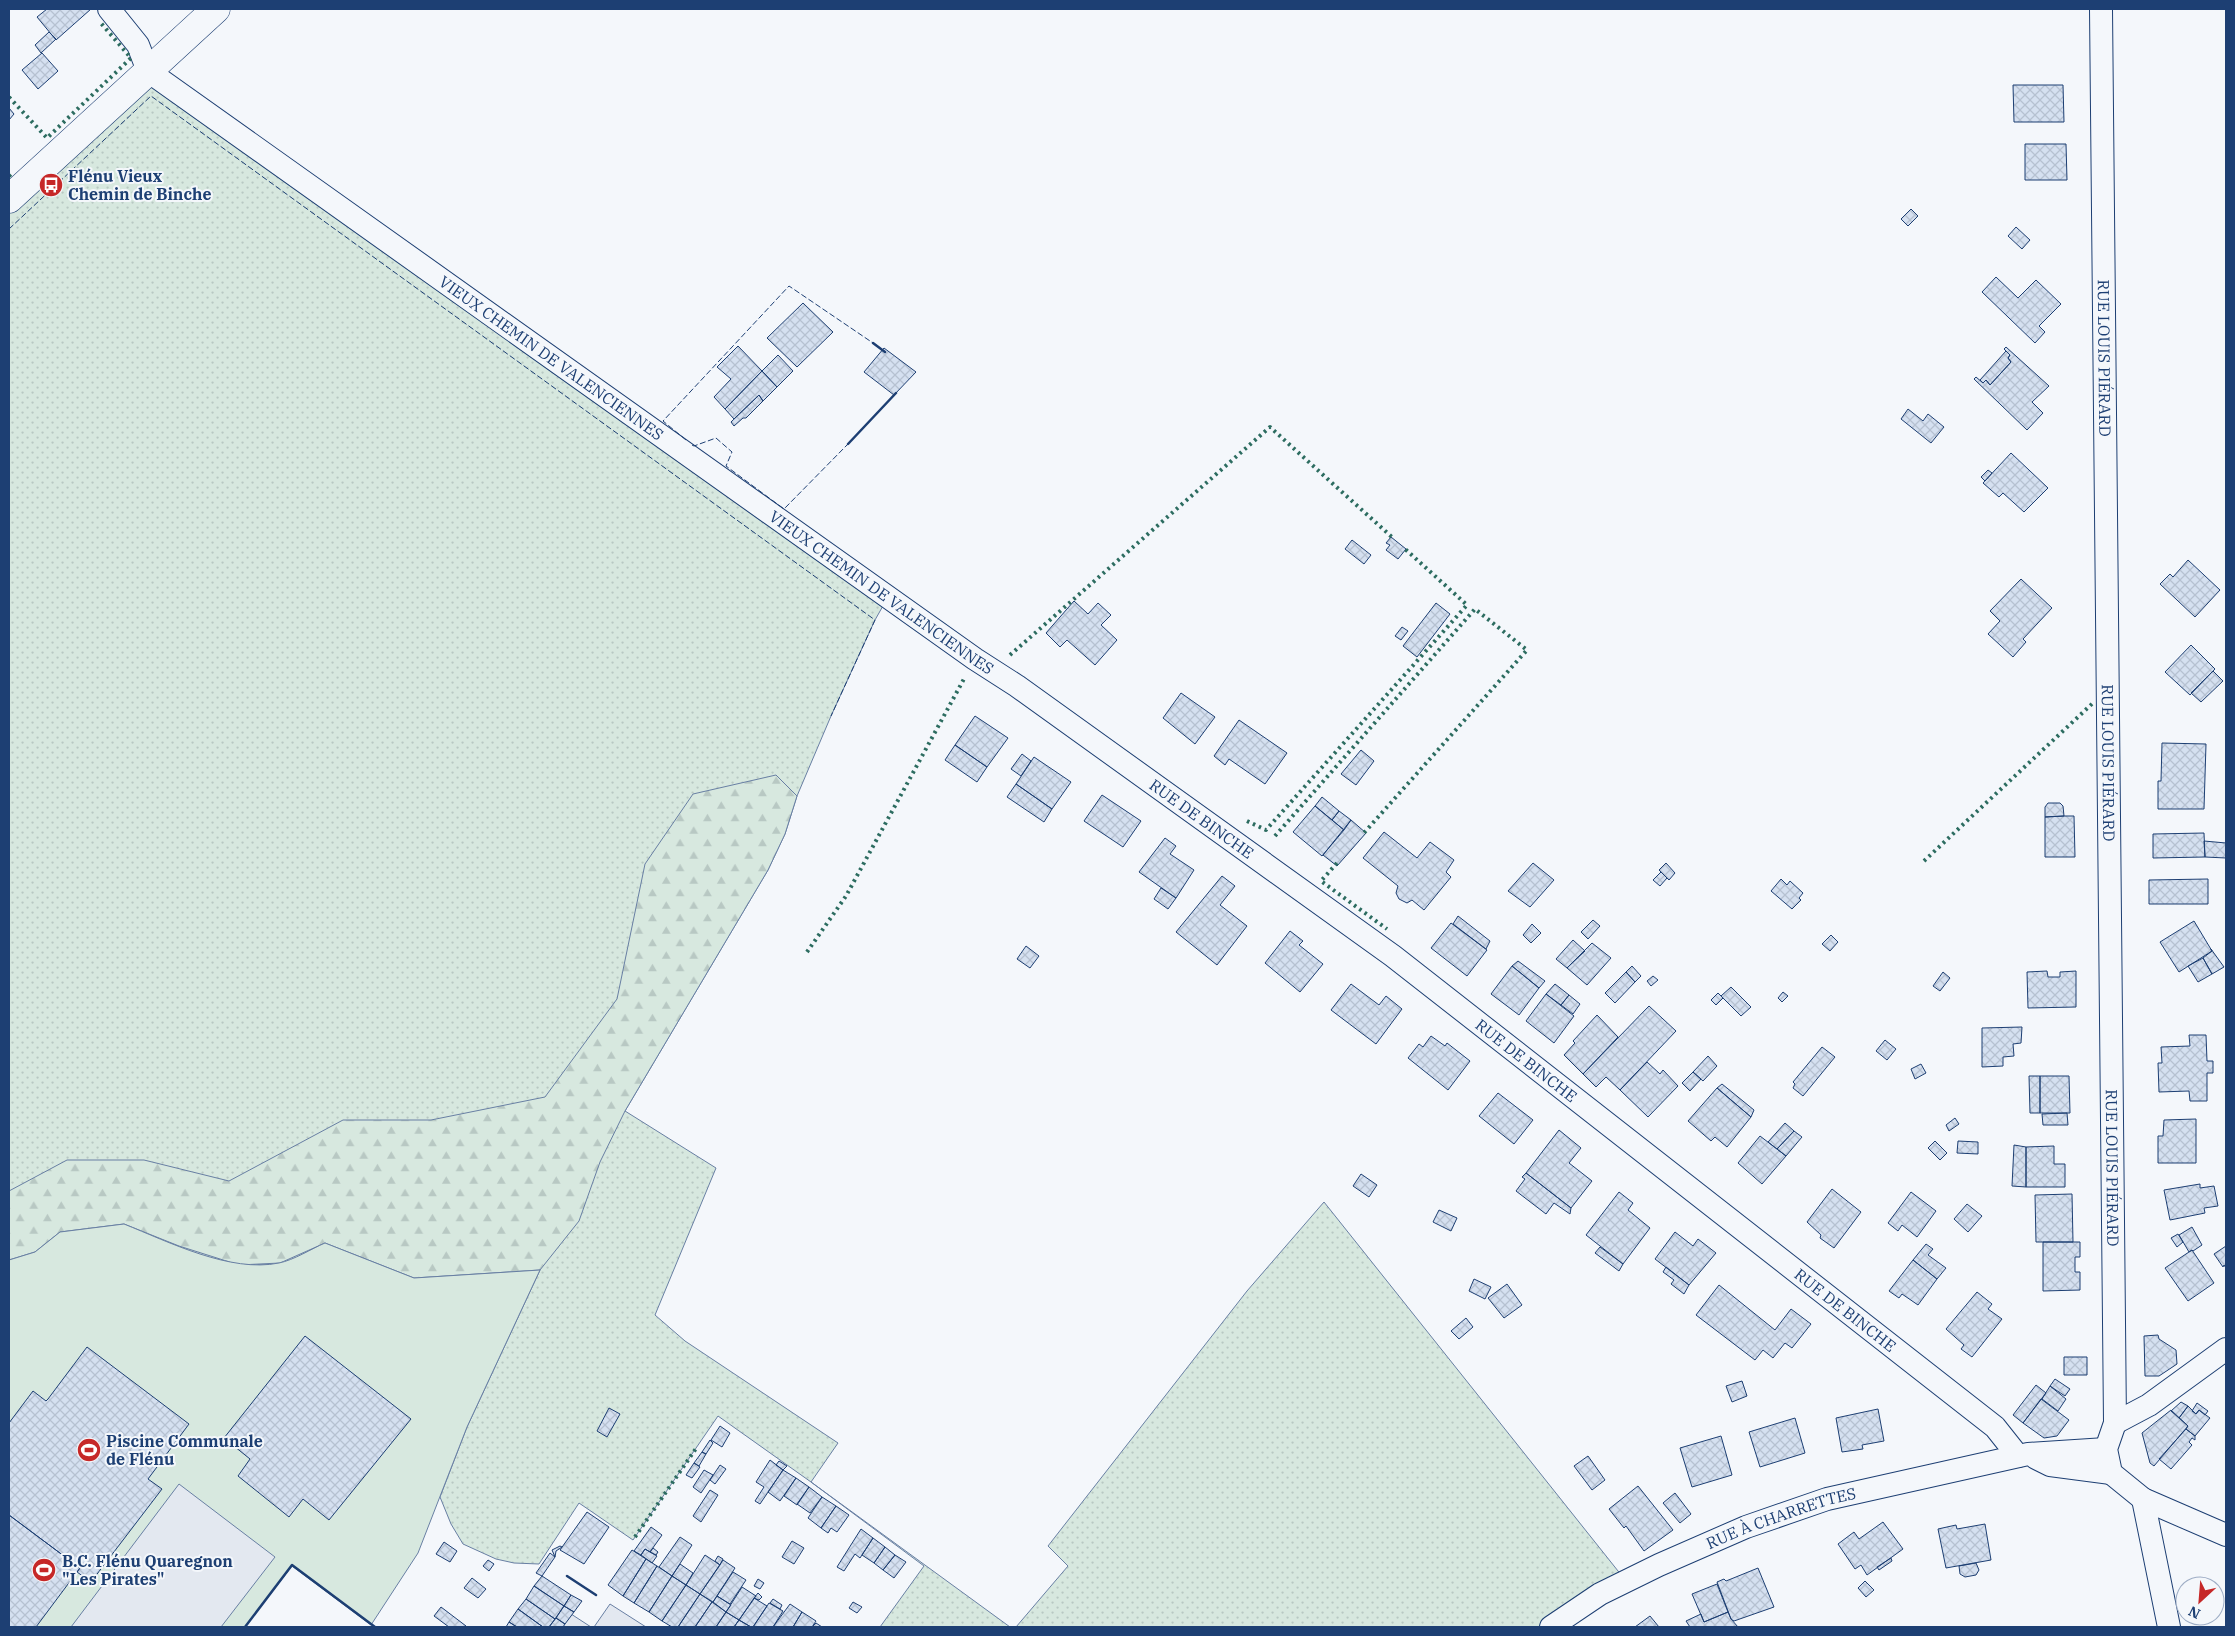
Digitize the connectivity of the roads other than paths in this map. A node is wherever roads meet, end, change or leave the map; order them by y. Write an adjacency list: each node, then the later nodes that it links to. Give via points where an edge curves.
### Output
1 (109, 9): 4 (street, via 138,45)
2 (216, 9): 4 (street)
3 (2101, 9): 8 (street, RUE LOUIS PIÉRARD)
4 (148, 71): 5 (street); 6 (street, VIEUX CHEMIN DE VALENCIENNES)
5 (9, 200)
6 (1017, 686): 10 (street, RUE DE BINCHE, via 1392,956 1995,1427)
7 (2226, 1349): 8 (street, via 2149,1405)
8 (2115, 1423): 9 (street, RUE LOUIS PIÉRARD)
9 (2106, 1449): 10 (street, RUE À CHARRETTES); 11 (street)
10 (2023, 1455): 11 (street, via 2050,1465); 14 (street, RUE À CHARRETTES, via 1827,1499 1746,1527 1600,1594)
11 (2111, 1474): 12 (street)
12 (2143, 1499): 13 (street); 15 (street)
13 (2226, 1535)
14 (1551, 1627)
15 (2169, 1627)

